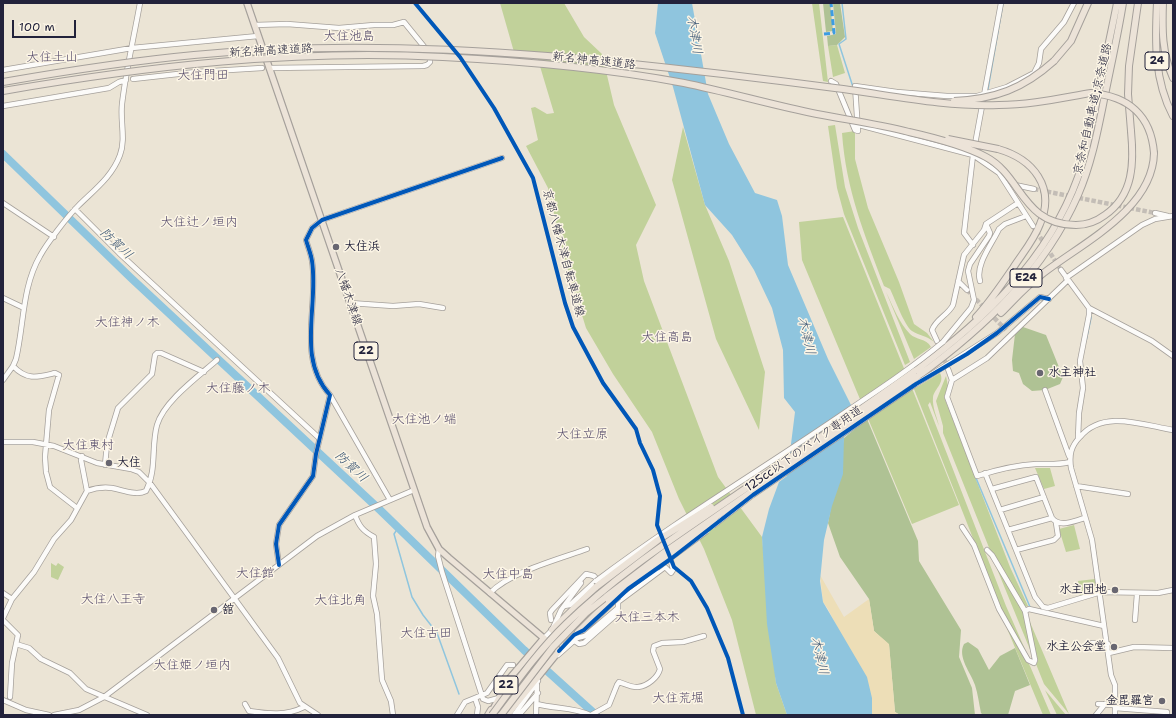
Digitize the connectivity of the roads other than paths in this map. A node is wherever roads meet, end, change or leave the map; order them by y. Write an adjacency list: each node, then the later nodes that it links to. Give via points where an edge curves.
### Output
1 (140, 3): 13 (street)
2 (247, 3): 11 (main road, 八幡木津線 / 22)
3 (1001, 3): 24 (street)
4 (1074, 3): 24 (street, via 1064,22 1041,49 1034,73 1007,87)
5 (1088, 3): 23 (highway, bridge, via 1071,41 1054,61 1015,89 989,98 943,101)
6 (1117, 3): 26 (highway, 京奈和自動車道;京奈道路 / E24)
7 (1123, 3): 26 (highway, 京奈和自動車道;京奈道路 / E24)
8 (1138, 3): 29 (highway, bridge, via 1129,66 1128,94 1133,156 1131,173 1123,196 1113,209 1099,218 1075,225 1061,223 1040,214 1026,202 1000,167 986,157)
9 (1157, 3): 27 (highway, 24, via 1157,70)
10 (1163, 3): 17 (highway, 24, via 1162,38)
11 (255, 25): 12 (main road, 八幡木津線 / 22); 15 (street, via 287,24 339,28 404,22 430,54 430,62 423,66)
12 (258, 36): 13 (street); 15 (main road, 八幡木津線 / 22)
13 (132, 48): 16 (street); 19 (street)
14 (262, 68): 18 (street)
15 (269, 68): 40 (main road, 八幡木津線 / 22)
16 (3, 70)
17 (1173, 78)
18 (133, 79)
19 (126, 80): 25 (street, via 109,88); 36 (street, via 122,105 123,142 115,168)
20 (831, 81): 28 (street, via 836,84 855,130 858,131)
21 (3, 82): 23 (highway, 新名神高速道路, bridge, via 189,56 378,48 489,52 608,62)
22 (3, 91): 29 (highway, 新名神高速道路, bridge, via 204,62 441,56 608,72 683,83)
23 (866, 94): 57 (highway, bridge, via 934,103 991,106 1103,94 1123,101 1143,118 1151,134 1154,153 1150,176 1132,204 1102,231 1041,275 996,318)
24 (985, 94): 28 (street, via 940,96 855,86); 30 (street)
25 (3, 106)
26 (1098, 110): 57 (highway, 京奈和自動車道;京奈道路 / E24, via 1093,148 1078,194 1052,244 1013,294); 60 (highway, 京奈和自動車道;京奈道路 / E24, via 1072,192 1043,245 1025,271 994,305)
27 (1173, 116)
28 (859, 126): 30 (street)
29 (912, 133): 60 (highway, bridge, via 998,149 1023,159 1038,175 1045,196 1044,213 1034,237 980,313)
30 (973, 155): 32 (street, via 999,173); 44 (street, via 964,233)
31 (502, 158): 40 (street)
32 (1005, 183): 33 (street); 35 (street)
33 (1034, 189)
34 (3, 203): 43 (street)
35 (1018, 203): 38 (street); 41 (street)
36 (75, 209): 43 (street); 72 (street, via 119,253)
37 (1156, 214): 39 (street)
38 (1026, 216): 42 (street); 48 (street, via 999,229 980,267)
39 (1172, 216): 46 (street, via 1155,219 1142,225)
40 (322, 220): 52 (main road, 八幡木津線 / 22); 70 (street, via 312,228 306,240 312,261 312,360 320,384)
41 (986, 224): 44 (street); 106 (street, 125cc以下のバイク専用道, bridge, via 989,236 975,255 968,271 974,300 971,308 943,342 904,372 784,454 673,525)
42 (1032, 226)
43 (54, 237): 53 (street, via 40,256 34,270)
44 (973, 245): 47 (street, via 964,255)
45 (1061, 270): 46 (street)
46 (1067, 279): 51 (street); 55 (street)
47 (958, 281): 49 (street); 59 (street, via 953,305 932,330)
48 (980, 282)
49 (967, 290)
50 (3, 298): 53 (street)
51 (1048, 299): 58 (street); 114 (street, 125cc以下のバイク専用道, bridge, via 1040,297 997,333 916,384 753,495)
52 (350, 303): 54 (street, via 394,306 419,304); 85 (main road, 八幡木津線 / 22)
53 (24, 308): 63 (street)
54 (443, 308)
55 (1089, 308): 61 (street, via 1152,341); 73 (street, via 1080,361 1082,388)
56 (1006, 330): 58 (street)
57 (973, 334): 66 (highway, 京奈和自動車道;京奈道路 / E24)
58 (1010, 336): 68 (street, via 987,358)
59 (938, 341)
60 (948, 347): 66 (highway, 京奈和自動車道;京奈道路 / E24)
61 (1173, 356)
62 (217, 360): 65 (street)
63 (13, 366): 67 (street); 75 (street, via 27,377 55,373 59,375 49,410)
64 (948, 369): 68 (street)
65 (204, 372): 79 (street, via 161,353 155,355 152,374 118,408 107,444); 82 (street, via 174,399 158,423)
66 (916, 374): 80 (highway, 京奈和自動車道;京奈道路 / E24, bridge); 89 (highway, 京奈和自動車道;京奈道路 / E24, bridge)
67 (3, 379)
68 (952, 380): 81 (street, via 947,397 977,476)
69 (1045, 390): 77 (street)
70 (330, 395): 72 (street); 90 (street)
71 (1173, 430): 73 (street, via 1113,420 1093,425)
72 (320, 438): 104 (street, via 313,476 279,525 276,544)
73 (1078, 438): 77 (street)
74 (3, 442): 75 (street)
75 (46, 444): 76 (street); 91 (street, via 45,465 50,486)
76 (82, 456): 79 (street); 86 (street)
77 (1069, 456): 78 (street)
78 (1070, 462): 81 (street, via 1056,465 1036,464); 83 (street)
79 (105, 465): 82 (street, via 139,472)
80 (768, 473): 106 (highway, bridge, via 658,540); 151 (highway, 京奈和自動車道;京奈道路 / E24, bridge, via 638,563 587,604 532,661)
81 (985, 473): 84 (street)
82 (150, 483): 86 (street, via 142,493 107,488); 112 (street)
83 (1076, 486): 87 (street); 95 (street)
84 (992, 489): 88 (street, via 1036,477); 92 (street)
85 (414, 490): 90 (street); 100 (main road, 八幡木津線 / 22, via 427,527)
86 (87, 491): 91 (street)
87 (1128, 494)
88 (1044, 497): 92 (street); 94 (street)
89 (741, 499): 114 (highway, bridge); 160 (highway, 京奈和自動車道;京奈道路 / E24, bridge, via 636,572 586,613 538,665)
90 (390, 500): 93 (street)
91 (77, 508): 113 (street, via 76,513 54,538 34,572)
92 (1000, 510): 98 (street)
93 (355, 515): 104 (street, via 316,536); 157 (street, via 364,532 374,537 376,564 373,596 382,680 391,701)
94 (1052, 518): 96 (street); 98 (street)
95 (1085, 518): 96 (street, via 1062,524); 109 (street, via 1092,540)
96 (1056, 523): 102 (street, via 1058,536 1054,540)
97 (962, 527): 118 (street, via 974,545 999,609 1028,660 1034,663)
98 (1008, 530): 102 (street)
99 (587, 548): 108 (street, via 513,577 498,584)
100 (439, 549): 108 (main road, 八幡木津線 / 22); 137 (street, via 440,568)
101 (987, 550): 118 (street)
102 (1016, 550): 109 (street, via 1037,602 1043,607 1048,608)
103 (671, 561): 115 (street, via 671,573 665,567)
104 (279, 564): 112 (street)
105 (588, 574): 115 (street, via 594,576); 116 (street); 120 (street, via 552,610)
106 (596, 584): 116 (street, 125cc以下のバイク専用道, via 570,605); 123 (highway)
107 (1173, 590): 111 (street)
108 (490, 592): 126 (main road, 八幡木津線 / 22)
109 (1101, 592): 111 (street); 122 (street)
110 (3, 593): 113 (street)
111 (1136, 594): 121 (street)
112 (234, 599): 139 (street); 147 (street, via 278,658)
113 (12, 600): 119 (street)
114 (611, 602): 124 (highway)
115 (618, 602): 117 (street)
116 (564, 606): 123 (street)
117 (618, 608): 127 (street, via 618,613 584,643); 152 (street, via 561,652)
118 (1025, 611): 122 (street, via 1030,609)
119 (3, 619): 129 (street, via 18,635)
120 (551, 620)
121 (1135, 620)
122 (1104, 626): 130 (street)
123 (552, 630): 126 (street)
124 (578, 632): 132 (street)
125 (704, 636): 163 (street, via 654,646 653,651 660,669 658,675 637,688 619,682 609,705)
126 (544, 638): 132 (main road, 八幡木津線 / 22); 141 (main road, 22, via 509,679)
127 (576, 642)
128 (1092, 643): 130 (street)
129 (16, 644): 138 (street); 139 (street, via 29,648 41,659 70,674 86,689)
130 (1108, 644): 133 (street)
131 (1173, 648): 133 (street, via 1134,647)
132 (559, 651): 152 (main road, 22)
133 (1109, 653): 148 (street, via 1111,675 1115,685)
134 (513, 665): 137 (street, via 507,665 488,694)
135 (538, 685): 136 (street)
136 (538, 693): 144 (street); 161 (street)
137 (482, 696): 140 (street); 141 (street, via 488,702)
138 (10, 697)
139 (104, 697): 154 (street, via 80,710); 155 (street)
140 (475, 698): 158 (street, via 466,702); 159 (street)
141 (499, 698): 151 (main road, 22)
142 (3, 700): 149 (street)
143 (245, 704): 150 (street, via 250,711)
144 (537, 704): 162 (street); 163 (street, via 551,708 560,706)
145 (1098, 704): 146 (street)
146 (1105, 704): 148 (street); 164 (street)
147 (304, 707): 150 (street, via 286,713); 156 (street)
148 (1114, 707): 165 (street); 166 (street, via 1167,712)
149 (27, 713): 153 (street)
150 (261, 714)
151 (490, 714)
152 (509, 714)
153 (49, 715)
154 (54, 715)
155 (147, 715)
156 (318, 715)
157 (393, 715)
158 (457, 715)
159 (478, 715)
160 (501, 715)
161 (519, 715)
162 (536, 715)
163 (590, 715)
164 (1096, 715)
165 (1115, 715)
166 (1167, 715)

